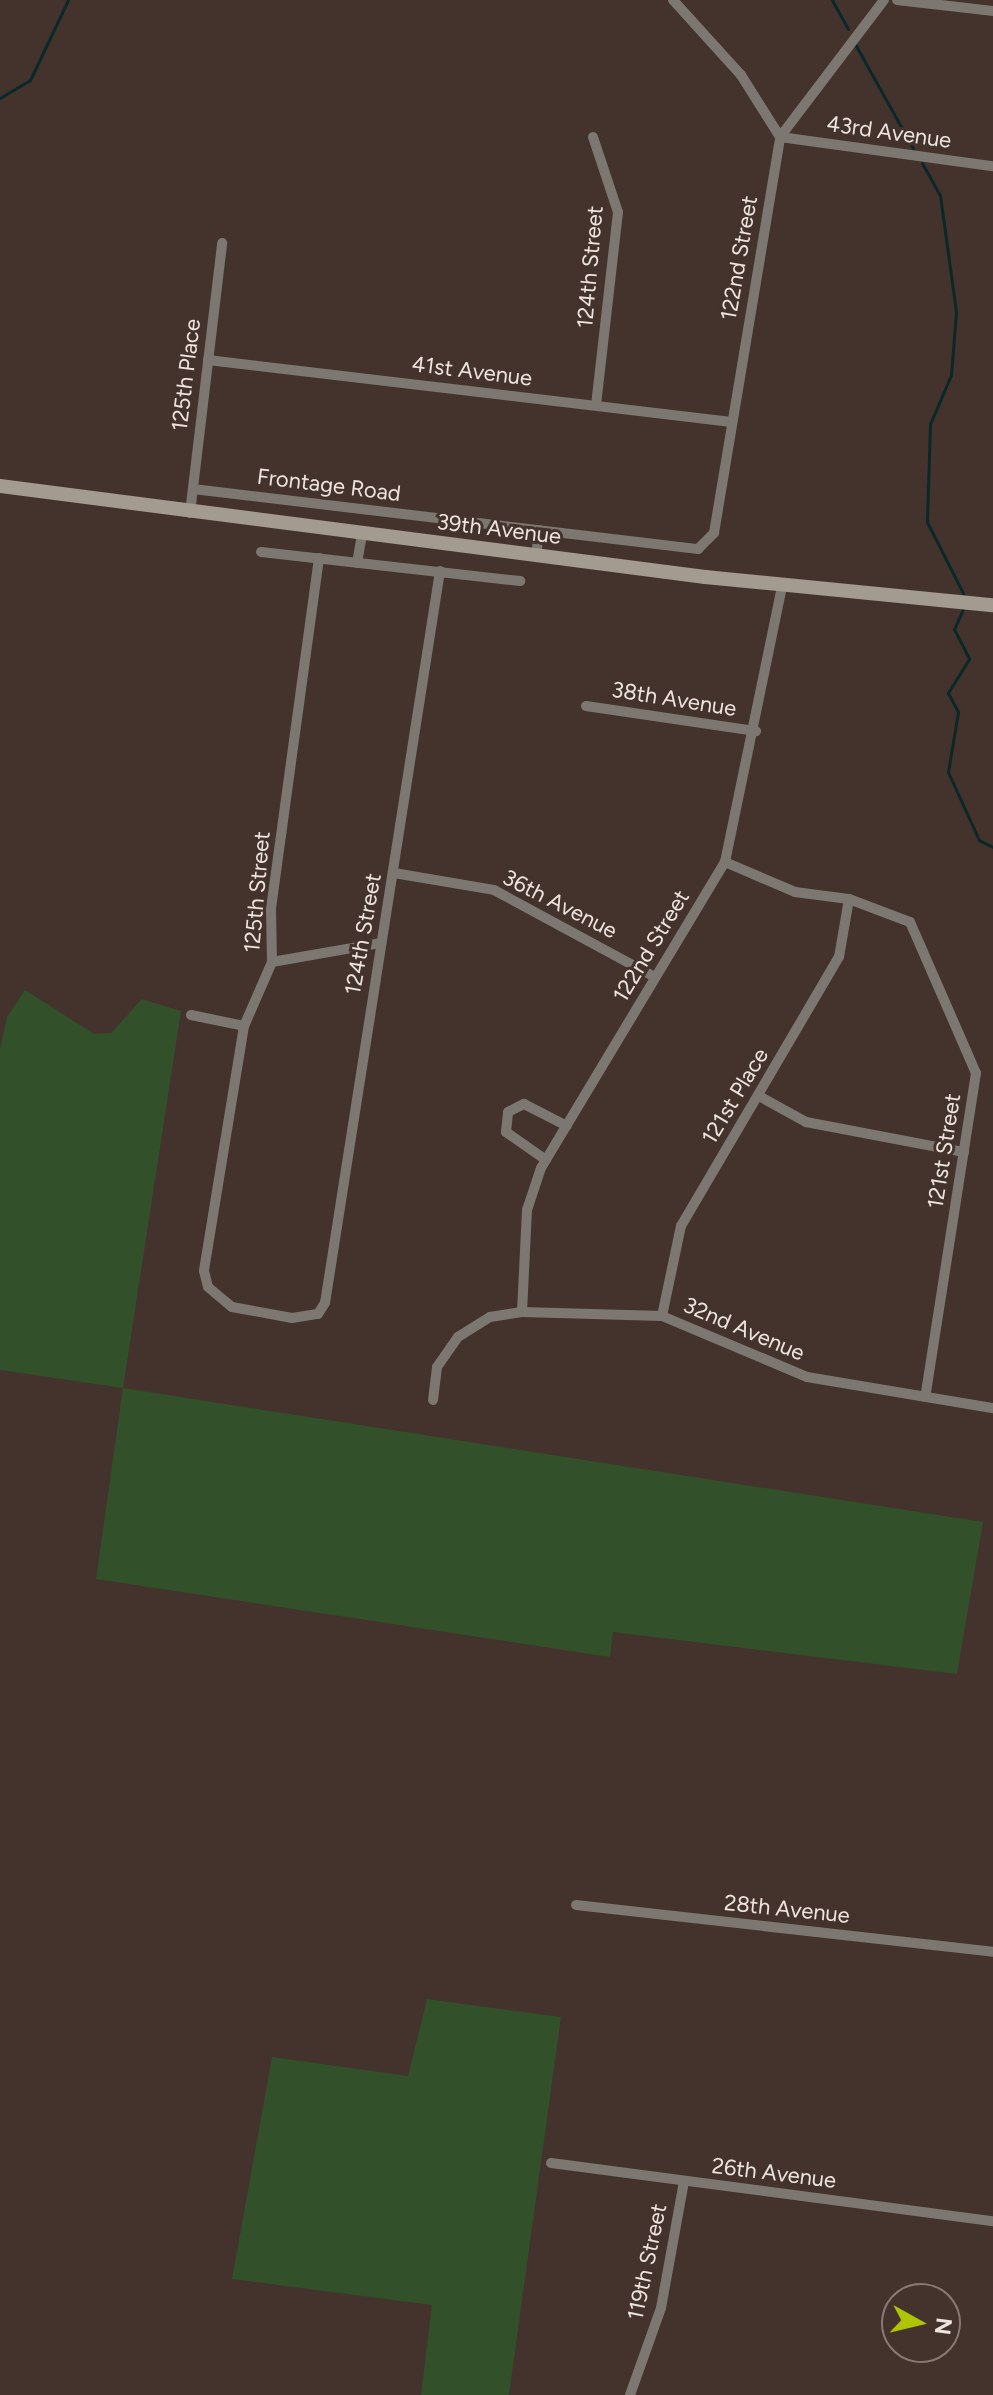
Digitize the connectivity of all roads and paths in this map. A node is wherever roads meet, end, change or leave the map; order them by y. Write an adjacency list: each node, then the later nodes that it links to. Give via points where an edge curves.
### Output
1 (673, 0): 6 (street, via 741,75)
2 (884, 0): 6 (street, 122nd Street)
3 (897, 0): 4 (street)
4 (993, 11)
5 (593, 137): 10 (street, 124th Street, via 605,155 618,212)
6 (780, 137): 7 (street, 43rd Avenue); 11 (street, 122nd Street)
7 (993, 166)
8 (222, 243): 9 (street, 125th Place)
9 (208, 360): 10 (street, 41st Avenue); 13 (street, 125th Place)
10 (596, 405): 11 (street, 41st Avenue)
11 (731, 422): 17 (street, 122nd Street, via 714,533)
12 (0, 486): 14 (main road, 39th Avenue)
13 (193, 489): 14 (street, 125th Place); 15 (street, Frontage Road)
14 (190, 513): 16 (main road, 39th Avenue)
15 (539, 530): 17 (street, Frontage Road); 19 (street)
16 (362, 534): 19 (main road, 39th Avenue); 21 (street)
17 (698, 549)
18 (261, 552): 20 (street)
19 (536, 556): 24 (main road, 39th Avenue)
20 (319, 558): 21 (street); 32 (street, 125th Street, via 271,910)
21 (357, 563): 22 (street)
22 (440, 571): 23 (street); 29 (street, 124th Street)
23 (520, 581)
24 (782, 586): 25 (main road, 39th Avenue); 27 (street, 122nd Street)
25 (993, 605)
26 (586, 706): 27 (street, 38th Avenue)
27 (756, 731): 28 (street, 122nd Street)
28 (725, 862): 30 (street, via 795,892); 33 (street, 122nd Street)
29 (394, 873): 31 (street, 124th Street); 33 (street, 36th Avenue, via 494,890)
30 (849, 899): 36 (street, 121st Place, via 839,957); 38 (street, 121st Street, via 910,922 976,1073)
31 (381, 943): 32 (street); 40 (street, 124th Street, via 325,1303 304,1319 237,1309 208,1287)
32 (272, 962): 35 (street, 125th Street)
33 (655, 977): 37 (street, 122nd Street)
34 (191, 1015): 35 (street)
35 (244, 1026): 40 (street, 125th Street)
36 (759, 1096): 38 (street, via 806,1122); 42 (street, 121st Place, via 681,1226)
37 (567, 1126): 39 (street, 122nd Street); 39 (street, via 524,1104 508,1112 506,1132)
38 (964, 1152): 43 (street, 121st Street)
39 (546, 1160): 41 (street, 122nd Street, via 527,1210)
40 (204, 1271)
41 (522, 1312): 42 (street, 32nd Avenue); 44 (street, 32nd Avenue, via 490,1317 458,1337 437,1367)
42 (662, 1316): 43 (street, 32nd Avenue, via 807,1377)
43 (925, 1397): 45 (street, 32nd Avenue)
44 (433, 1400)
45 (993, 1408)
46 (576, 1905): 47 (street, 28th Avenue)
47 (993, 1952)
48 (551, 2163): 49 (street, 26th Avenue)
49 (684, 2181): 50 (street, 26th Avenue); 51 (street, 119th Street, via 661,2308)
50 (993, 2221)
51 (630, 2395)

